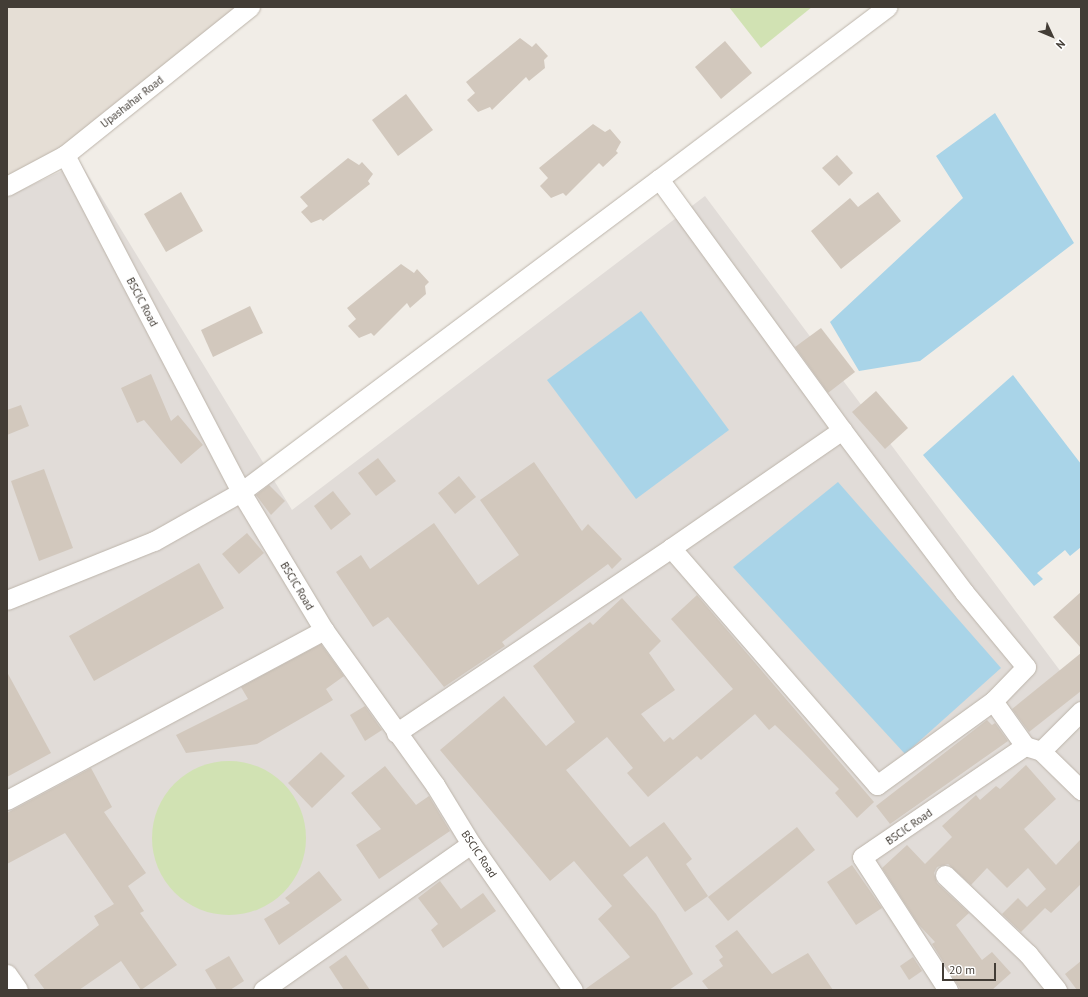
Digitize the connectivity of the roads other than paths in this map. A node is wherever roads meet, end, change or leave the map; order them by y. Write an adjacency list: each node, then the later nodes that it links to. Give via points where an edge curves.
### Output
1 (250, 7): 3 (street, Upashahar Road)
2 (887, 7): 4 (street)
3 (65, 155): 5 (street, Upashahar Road); 7 (street, BSCIC Road)
4 (659, 178): 6 (street); 7 (street)
5 (7, 186)
6 (842, 430): 8 (street); 11 (street, via 964,592 1026,667)
7 (241, 492): 9 (street, via 154,541); 10 (street, BSCIC Road)
8 (671, 548): 11 (street, via 877,785); 13 (street)
9 (7, 600)
10 (324, 630): 13 (street, BSCIC Road); 16 (street)
11 (993, 701): 14 (street)
12 (1081, 711): 14 (street)
13 (396, 732): 17 (street, BSCIC Road, via 436,785)
14 (1033, 748): 15 (street); 23 (street, BSCIC Road, via 862,857)
15 (1081, 790)
16 (7, 800)
17 (471, 844): 21 (street); 22 (street, BSCIC Road)
18 (946, 875): 24 (street, via 1028,954)
19 (7, 974): 20 (street)
20 (18, 990)
21 (263, 990)
22 (573, 990)
23 (948, 990)
24 (1057, 990)

